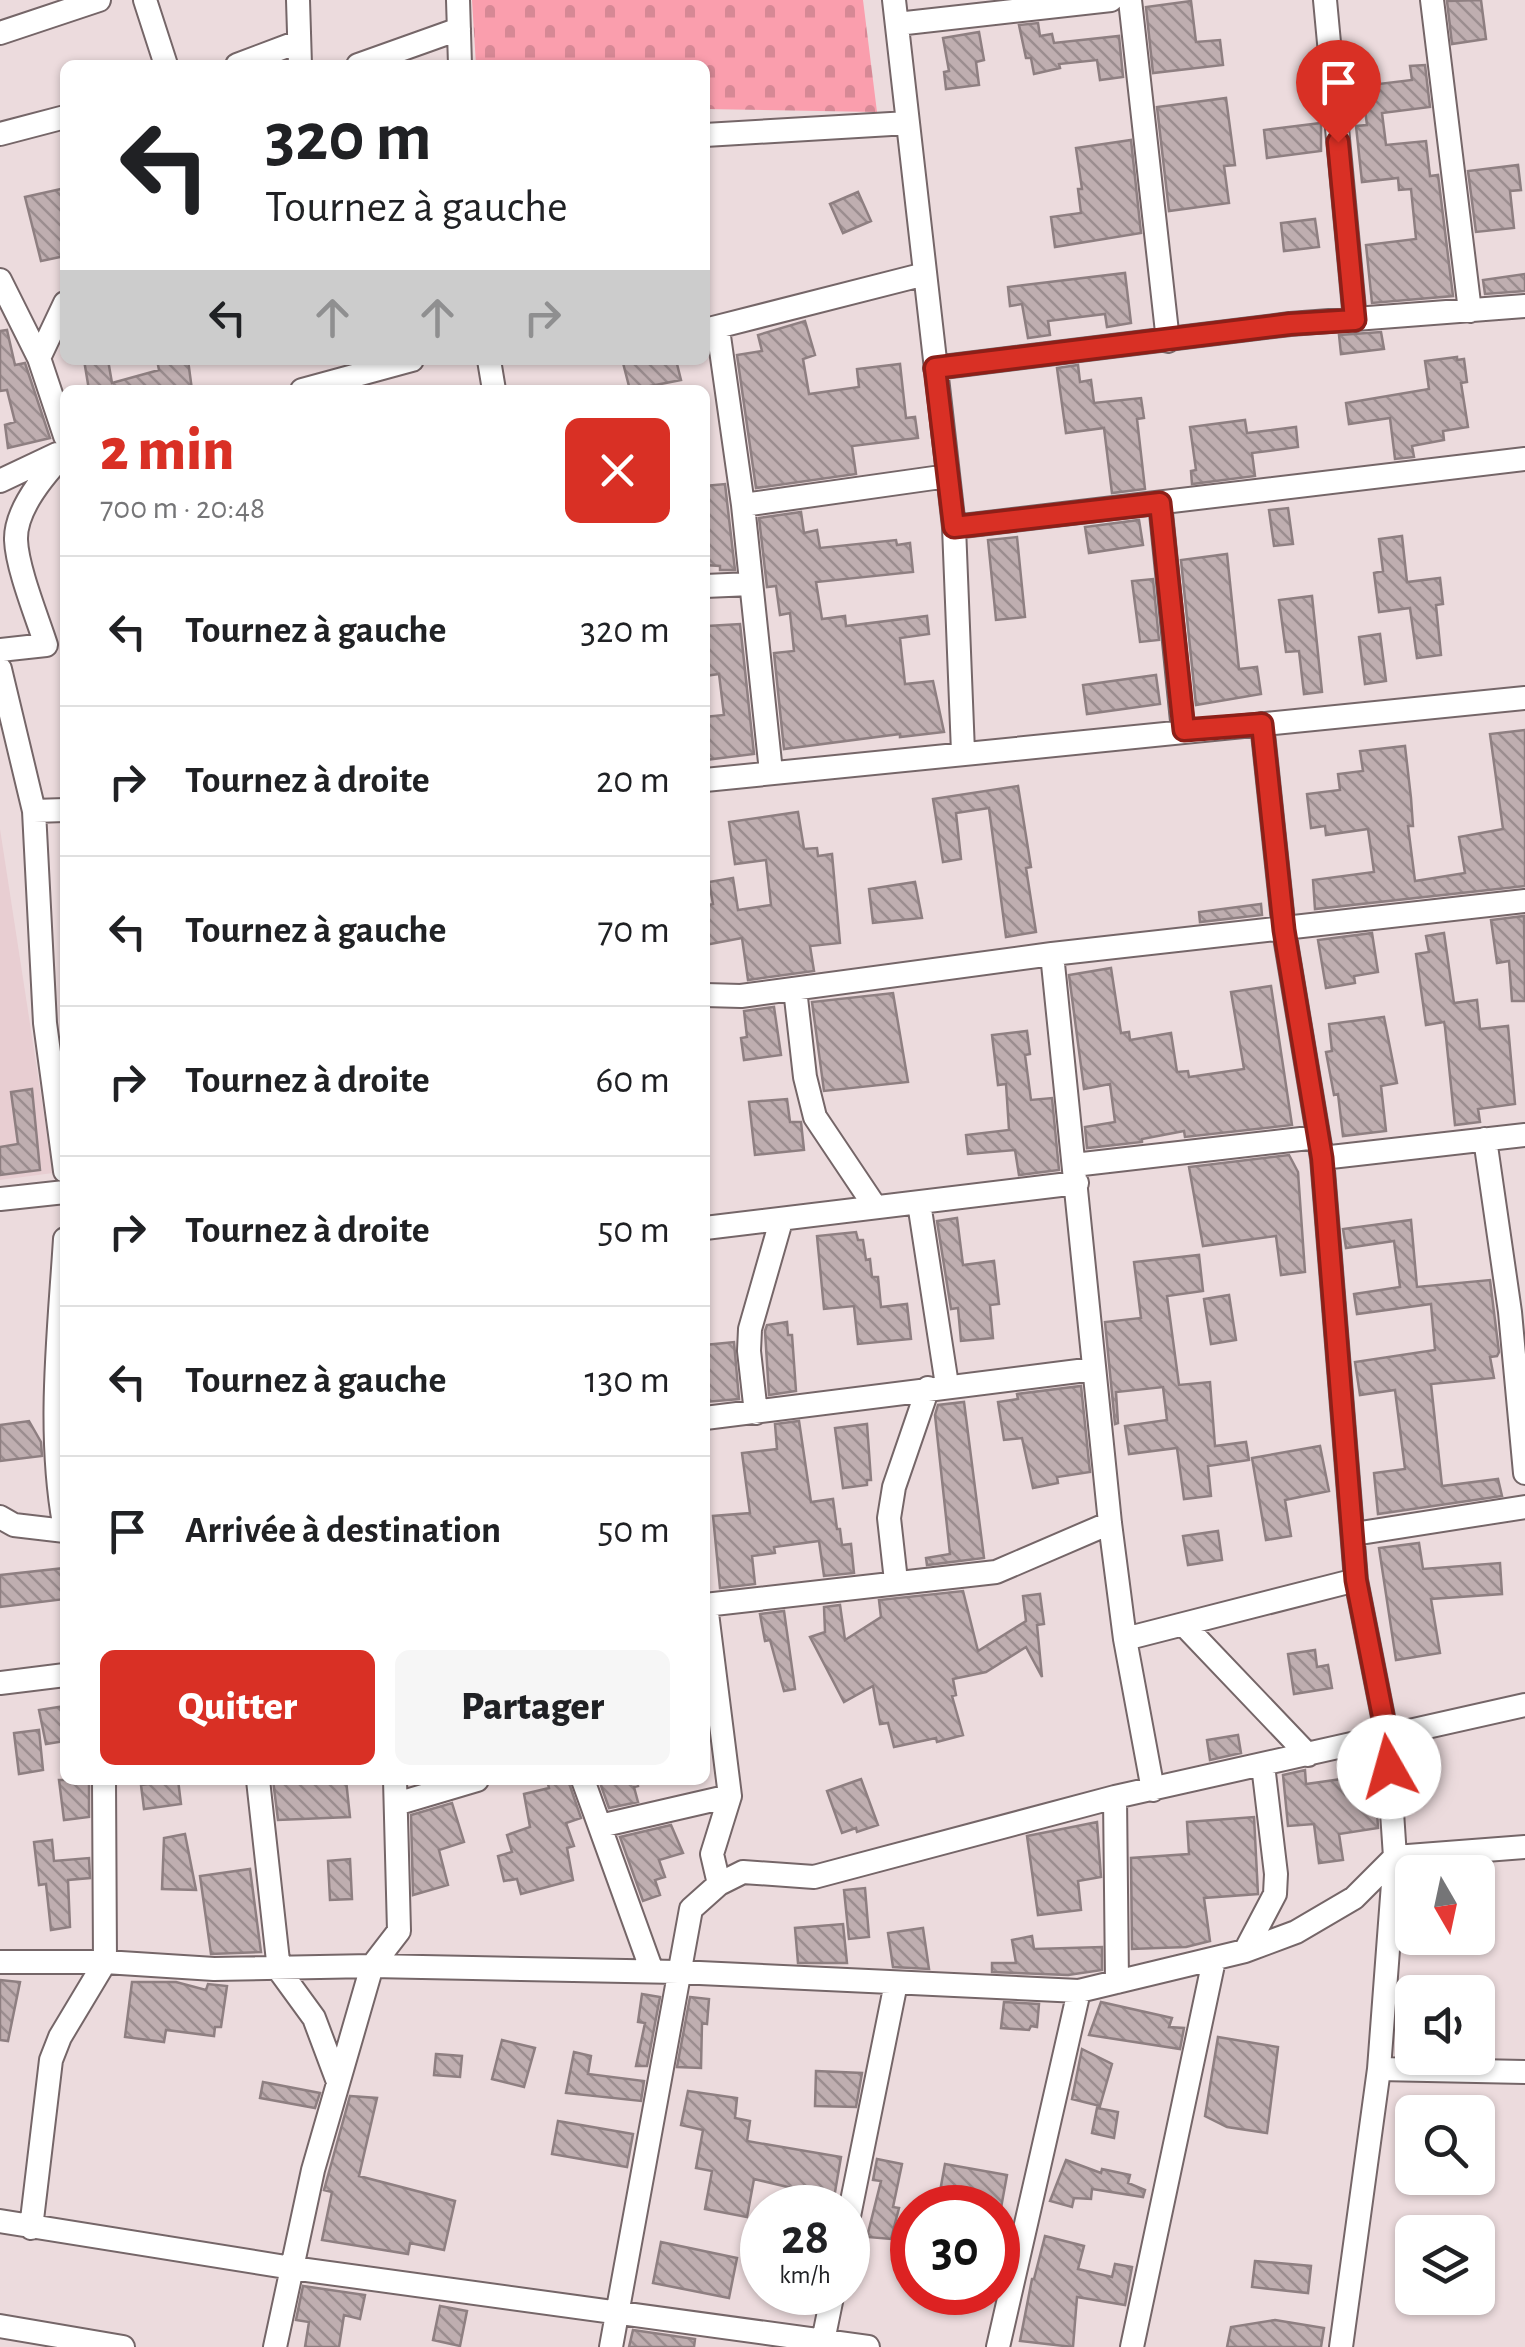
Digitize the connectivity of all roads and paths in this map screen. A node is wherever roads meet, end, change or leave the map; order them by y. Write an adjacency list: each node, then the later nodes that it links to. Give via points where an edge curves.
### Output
1 (99, 0): 11 (street)
2 (145, 0): 13 (street)
3 (298, 0): 12 (street)
4 (458, 0): 10 (street)
5 (1111, 0): 9 (street)
6 (1130, 0): 28 (street)
7 (1325, 0): 26 (street)
8 (1432, 0): 24 (street)
9 (896, 12): 18 (street)
10 (459, 29): 15 (street); 16 (street)
11 (0, 33)
12 (299, 54): 14 (street)
13 (164, 60)
14 (265, 60)
15 (372, 60)
16 (460, 60)
17 (60, 118): 19 (street)
18 (908, 124): 20 (street); 21 (street)
19 (0, 134)
20 (710, 135)
21 (925, 274): 27 (street); 31 (street)
22 (0, 280): 29 (street)
23 (1525, 306): 24 (street)
24 (1470, 310): 26 (street)
25 (60, 314): 29 (street)
26 (1355, 320): 28 (street)
27 (712, 330): 41 (street)
28 (1168, 341): 31 (street)
29 (39, 358): 34 (street)
30 (404, 365): 32 (street)
31 (935, 368): 38 (street)
32 (380, 380): 33 (street)
33 (341, 385)
34 (60, 421)
35 (60, 454): 39 (street)
36 (60, 458): 45 (street, via 30,496 15,538 30,600)
37 (1525, 459): 40 (street)
38 (948, 476): 41 (street); 42 (street)
39 (0, 480)
40 (1160, 503): 42 (street); 50 (street)
41 (743, 505): 43 (street)
42 (954, 527): 51 (street)
43 (751, 584): 44 (street); 52 (street)
44 (710, 586)
45 (56, 644): 46 (street)
46 (0, 650)
47 (0, 669): 55 (street)
48 (1525, 698): 49 (street)
49 (1262, 724): 50 (street); 57 (street)
50 (1184, 730): 51 (street)
51 (963, 752): 52 (street)
52 (771, 772): 53 (street)
53 (710, 779)
54 (60, 810): 55 (street)
55 (34, 811): 61 (street, via 35,884)
56 (1525, 901): 57 (street)
57 (1284, 930): 58 (street); 65 (street)
58 (1052, 954): 59 (street); 66 (street)
59 (795, 989): 60 (street); 70 (street, via 815,1117)
60 (710, 995)
61 (55, 1002): 62 (street, via 45,1022)
62 (60, 1134)
63 (1525, 1135): 64 (street)
64 (1485, 1139): 65 (street); 78 (street)
65 (1320, 1148): 66 (street); 84 (street)
66 (1075, 1174): 69 (street); 73 (street)
67 (60, 1193): 68 (street)
68 (0, 1199)
69 (919, 1204): 70 (street); 74 (street)
70 (874, 1206): 71 (street)
71 (780, 1220): 72 (street); 75 (street, via 750,1329)
72 (710, 1227)
73 (1094, 1369): 74 (street); 82 (street)
74 (938, 1387): 75 (street); 86 (street, via 894,1487 889,1518)
75 (756, 1413): 76 (street)
76 (710, 1418)
77 (60, 1423): 79 (street)
78 (1525, 1472)
79 (60, 1498)
80 (1525, 1508): 84 (street)
81 (0, 1517): 83 (street)
82 (1110, 1523): 86 (street, via 996,1572); 90 (street)
83 (60, 1530)
84 (1354, 1534): 85 (street)
85 (1356, 1580): 88 (street); 94 (street)
86 (896, 1581): 87 (street)
87 (710, 1604)
88 (1184, 1625): 90 (street); 95 (street)
89 (710, 1637): 103 (street)
90 (1125, 1639): 102 (street)
91 (60, 1676): 92 (street)
92 (0, 1683)
93 (1525, 1705): 94 (street)
94 (1387, 1737): 95 (street); 108 (street)
95 (1308, 1755): 96 (street)
96 (1263, 1765): 102 (street); 113 (street, via 1276,1874 1274,1894)
97 (104, 1785): 116 (street)
98 (259, 1785): 118 (street)
99 (395, 1785): 105 (street)
100 (460, 1785): 105 (street)
101 (585, 1785): 106 (street)
102 (1153, 1790): 104 (street)
103 (730, 1796): 106 (street); 112 (street, via 712,1854)
104 (1116, 1797): 112 (street, via 814,1877 743,1872); 121 (street)
105 (396, 1804): 117 (street, via 399,1931)
106 (600, 1826): 119 (street)
107 (1525, 1847): 109 (street)
108 (1396, 1855)
109 (1410, 1855)
110 (1395, 1857): 113 (street, via 1354,1898)
111 (1395, 1869): 124 (street)
112 (720, 1884): 120 (street, via 692,1909)
113 (1245, 1952): 114 (street)
114 (1214, 1960): 121 (street); 140 (street)
115 (0, 1962): 116 (street)
116 (104, 1962): 118 (street); 129 (street, via 51,2060)
117 (372, 1966): 118 (street); 119 (street); 126 (street)
118 (279, 1970): 126 (street, via 314,2018)
119 (652, 1972): 120 (street)
120 (678, 1972): 122 (street); 131 (street)
121 (1117, 1982): 123 (street)
122 (896, 1983): 123 (street); 127 (street)
123 (1079, 1991): 139 (street)
124 (1379, 2069): 125 (street); 141 (street)
125 (1525, 2072)
126 (338, 2082): 130 (street)
127 (855, 2185)
128 (0, 2221): 129 (street)
129 (31, 2228): 130 (street)
130 (292, 2268): 131 (street); 136 (street)
131 (618, 2313): 134 (street); 137 (street)
132 (828, 2315): 134 (street)
133 (0, 2326): 135 (street)
134 (823, 2341): 138 (street)
135 (123, 2347)
136 (275, 2347)
137 (610, 2347)
138 (868, 2347)
139 (998, 2347)
140 (1132, 2347)
141 (1341, 2347)

